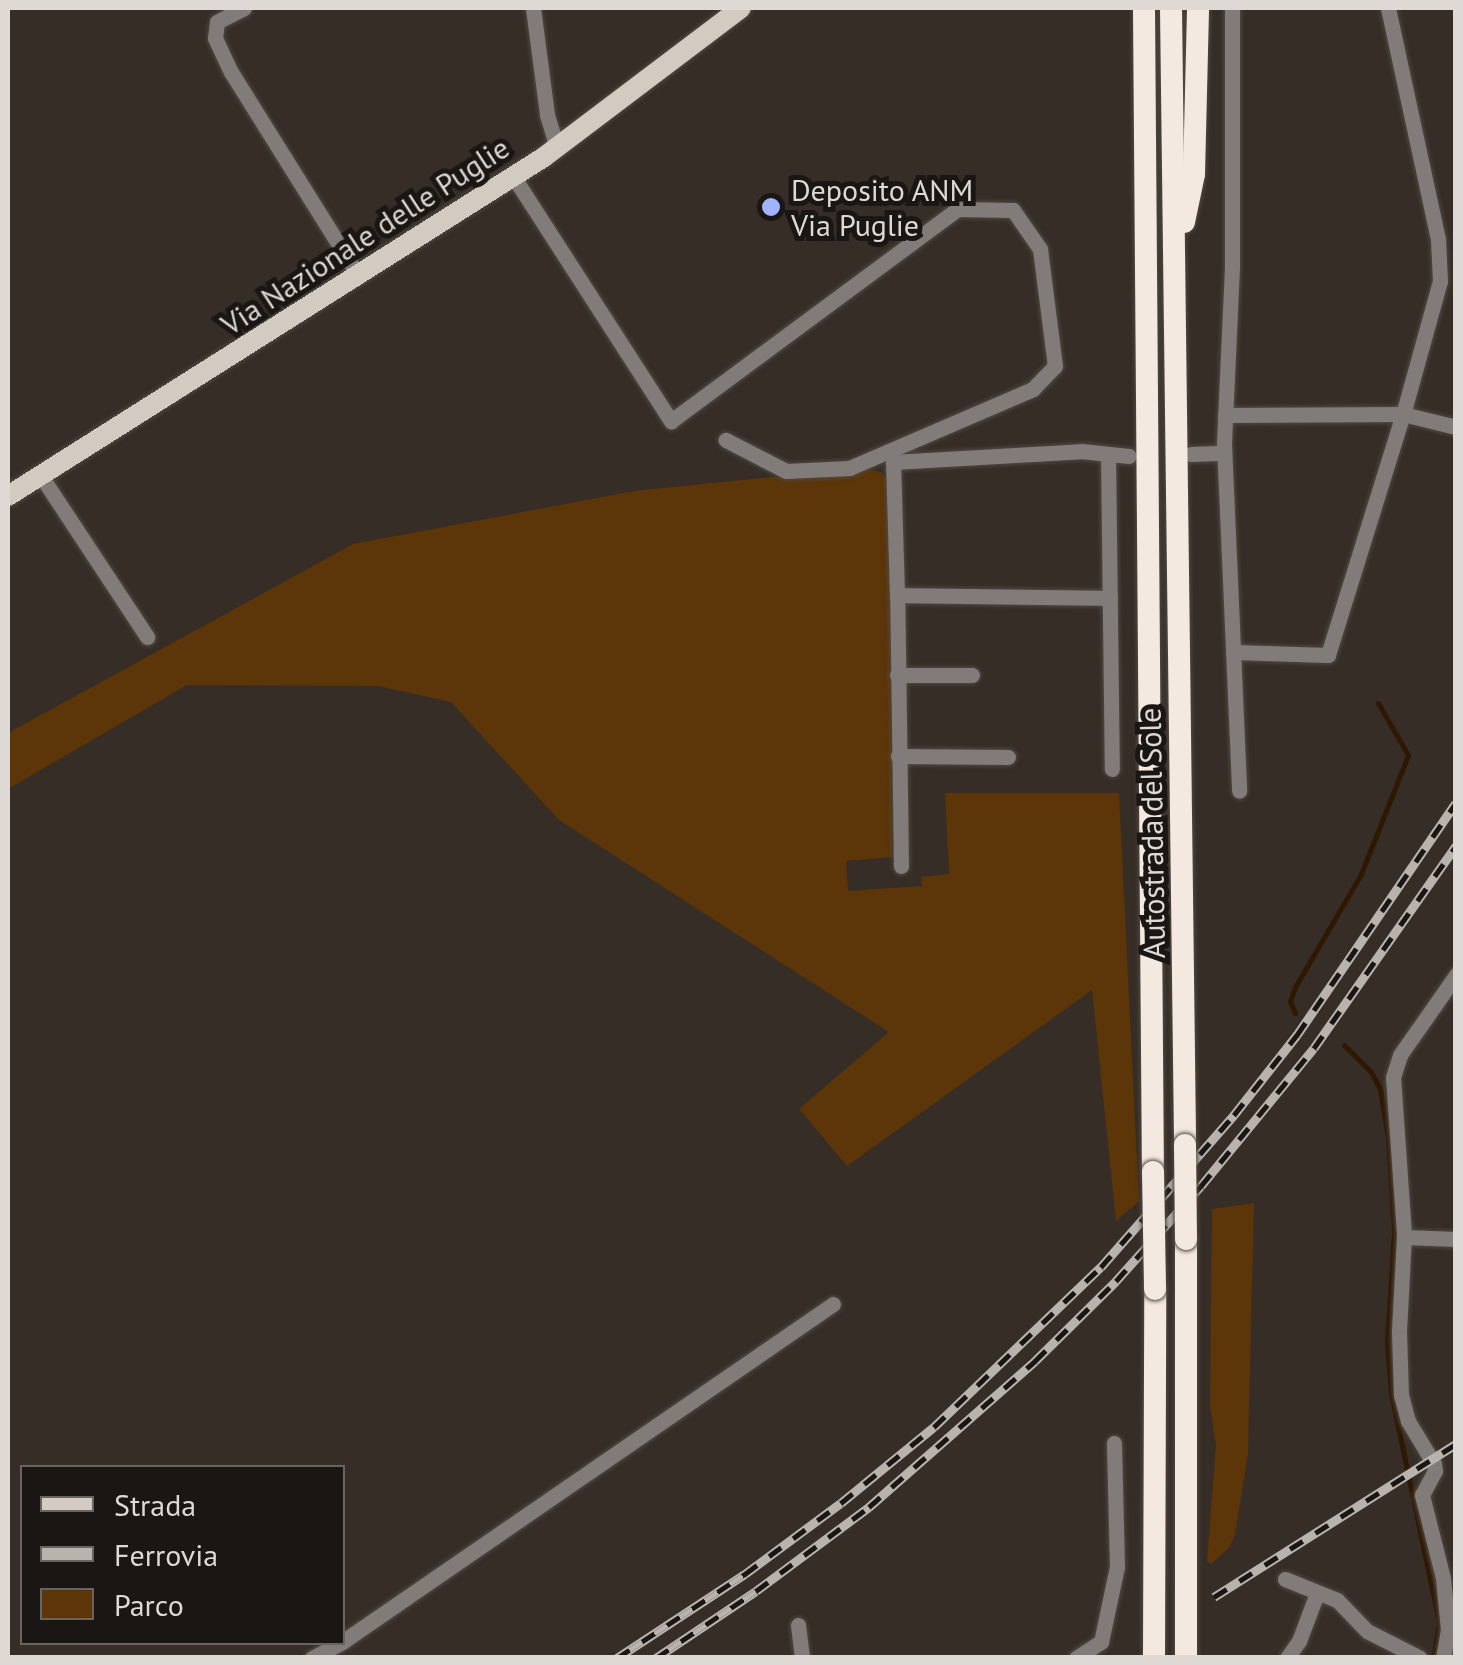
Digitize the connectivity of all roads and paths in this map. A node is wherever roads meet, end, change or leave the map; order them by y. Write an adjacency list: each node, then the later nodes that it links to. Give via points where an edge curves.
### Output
1 (244, 8): 12 (street, via 217,22 215,38)
2 (533, 8): 9 (street)
3 (741, 8): 9 (main road, Via Nazionale delle Puglie)
4 (1144, 8): 48 (highway, Autostrada del Sole, bridge)
5 (1171, 8): 11 (highway, Autostrada del Sole)
6 (1198, 8): 11 (highway, via 1194,174)
7 (1232, 8): 14 (street)
8 (1388, 8): 13 (street, via 1438,239 1440,281)
9 (557, 147): 10 (main road, Via Nazionale delle Puglie)
10 (514, 176): 12 (main road, Via Nazionale delle Puglie); 16 (street, via 671,421 957,208 1013,210 1040,249 1049,319 1054,366 1033,389 850,468 786,471)
11 (1178, 250): 49 (highway, Autostrada del Sole, bridge)
12 (358, 275): 21 (main road, Via Nazionale delle Puglie)
13 (1403, 414): 14 (street); 15 (street); 26 (street, via 1328,655)
14 (1225, 415): 17 (street)
15 (1456, 426)
16 (726, 440)
17 (1224, 453): 19 (street); 26 (street)
18 (1108, 454): 20 (street); 23 (street, via 1081,450 893,462); 24 (street)
19 (1191, 454)
20 (1129, 456)
21 (41, 476): 22 (main road, Via Nazionale delle Puglie); 25 (street)
22 (8, 496)
23 (897, 595): 24 (street); 27 (street)
24 (1110, 598): 31 (street)
25 (146, 637)
26 (1233, 652): 32 (street)
27 (897, 675): 28 (street); 29 (street)
28 (972, 676)
29 (898, 756): 30 (street); 33 (street)
30 (1008, 757)
31 (1112, 769)
32 (1238, 791)
33 (900, 866)
34 (1456, 975): 35 (street, via 1400,1055 1393,1077)
35 (1404, 1237): 36 (street); 40 (street, via 1401,1395 1434,1464 1422,1495)
36 (1456, 1239)
37 (833, 1304): 43 (street)
38 (1114, 1443): 47 (street, via 1116,1566 1101,1642)
39 (1285, 1579): 41 (street)
40 (1450, 1586): 52 (street)
41 (1317, 1593): 50 (street); 51 (street, via 1338,1600 1367,1630)
42 (798, 1625): 46 (street)
43 (345, 1640)
44 (336, 1645): 45 (street)
45 (312, 1658)
46 (802, 1658)
47 (1076, 1658)
48 (1154, 1658)
49 (1186, 1658)
50 (1287, 1658)
51 (1420, 1658)
52 (1443, 1658)

